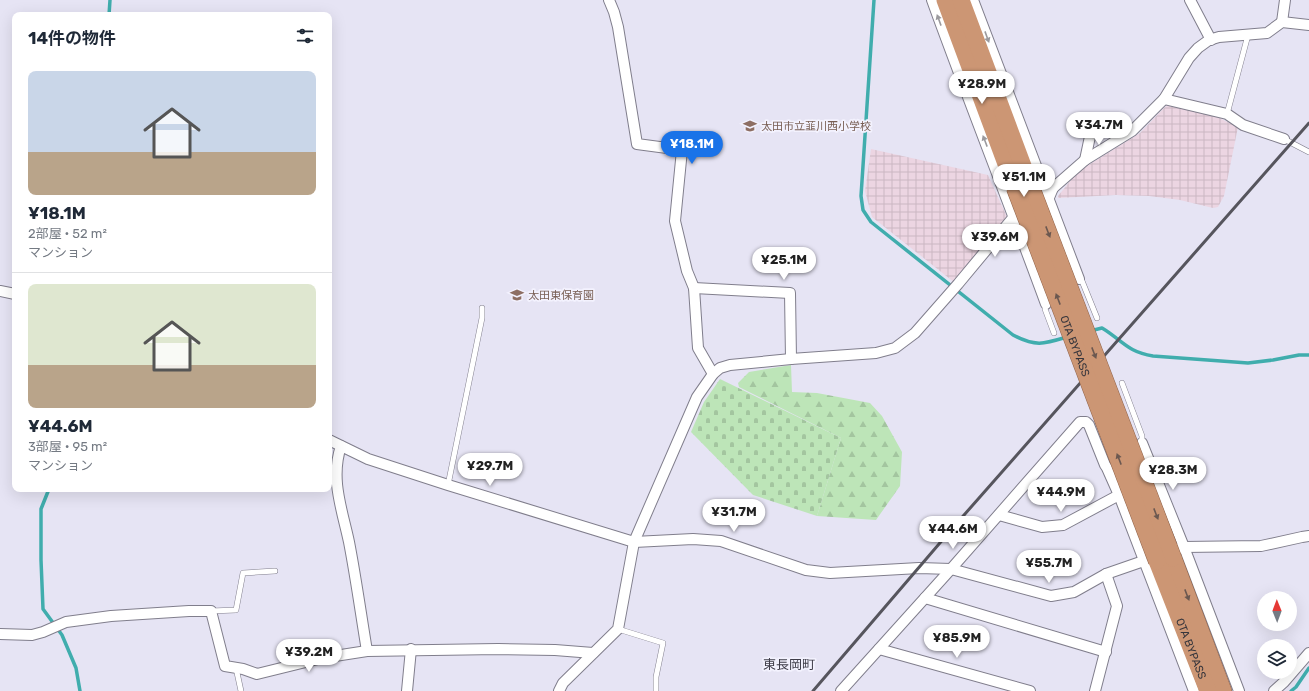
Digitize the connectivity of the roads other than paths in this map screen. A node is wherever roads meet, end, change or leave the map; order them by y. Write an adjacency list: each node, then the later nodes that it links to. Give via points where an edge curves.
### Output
1 (609, 0): 22 (street, via 618,27 637,144 682,150 675,221 687,271)
2 (932, 0): 20 (street, one-way to 2)
3 (945, 0): 18 (highway, OTA BYPASS)
4 (961, 0): 18 (highway, OTA BYPASS)
5 (973, 0): 19 (street, one-way to 19)
6 (1190, 0): 11 (street)
7 (1284, 0): 8 (street)
8 (1282, 22): 9 (street); 10 (street, via 1267,33)
9 (1309, 25)
10 (1248, 35): 11 (street, via 1219,37); 13 (lane)
11 (1212, 40): 12 (street, via 1198,48)
12 (1164, 99): 13 (street); 17 (street, via 1132,131)
13 (1227, 114): 15 (street, via 1243,125)
14 (1092, 127): 17 (street)
15 (1284, 139): 16 (lane)
16 (1309, 152)
17 (1085, 160): 19 (street)
18 (1022, 185): 41 (highway, OTA BYPASS, bridge)
19 (1049, 193): 20 (street, via 1014,204); 21 (street)
20 (1014, 217): 25 (street); 29 (street, via 956,288 915,333 895,348 876,352)
21 (1079, 279): 27 (lane)
22 (694, 288): 29 (street, via 790,293); 30 (street, via 698,348)
23 (0, 291): 24 (street)
24 (12, 293)
25 (1046, 304): 28 (lane, via 1045,309)
26 (482, 308): 36 (lane)
27 (1097, 318)
28 (1054, 333)
29 (791, 358): 30 (street, via 730,365)
30 (712, 374): 40 (street, via 697,397)
31 (1122, 383): 33 (lane, via 1142,436)
32 (332, 442): 34 (street)
33 (1142, 443): 41 (street)
34 (341, 446): 35 (street); 36 (street, via 368,459)
35 (333, 460): 51 (street)
36 (448, 485): 40 (street)
37 (1119, 495): 38 (street, via 1063,525 1042,527); 38 (street, via 1089,425 1080,422); 41 (street)
38 (999, 515): 42 (street)
39 (1309, 536): 41 (street, via 1261,546)
40 (634, 542): 42 (street, via 693,539 721,541 806,570 830,573 919,568); 47 (street)
41 (1165, 557): 44 (street); 63 (street); 64 (highway, OTA BYPASS); 65 (highway, OTA BYPASS, one-way to 65); 66 (street)
42 (951, 569): 44 (street, via 1051,596 1074,592); 45 (street)
43 (275, 572): 46 (lane, via 243,573 236,610)
44 (1106, 574): 53 (street, via 1117,606)
45 (925, 598): 49 (street); 53 (street)
46 (211, 611): 48 (street, via 111,616 66,622 32,635); 55 (street, via 225,666)
47 (618, 629): 52 (street); 59 (lane, via 663,643 656,677)
48 (0, 634)
49 (879, 649): 60 (street); 61 (street)
50 (411, 650): 51 (street); 52 (street); 57 (street)
51 (368, 651): 55 (street, via 322,658 257,674)
52 (593, 652): 58 (street, via 563,683)
53 (1106, 652): 62 (street)
54 (1309, 653): 67 (street)
55 (236, 668): 56 (lane)
56 (241, 691)
57 (407, 691)
58 (559, 691)
59 (656, 691)
60 (841, 691)
61 (1030, 691)
62 (1095, 691)
63 (1194, 691)
64 (1208, 691)
65 (1224, 691)
66 (1239, 691)
67 (1274, 691)

